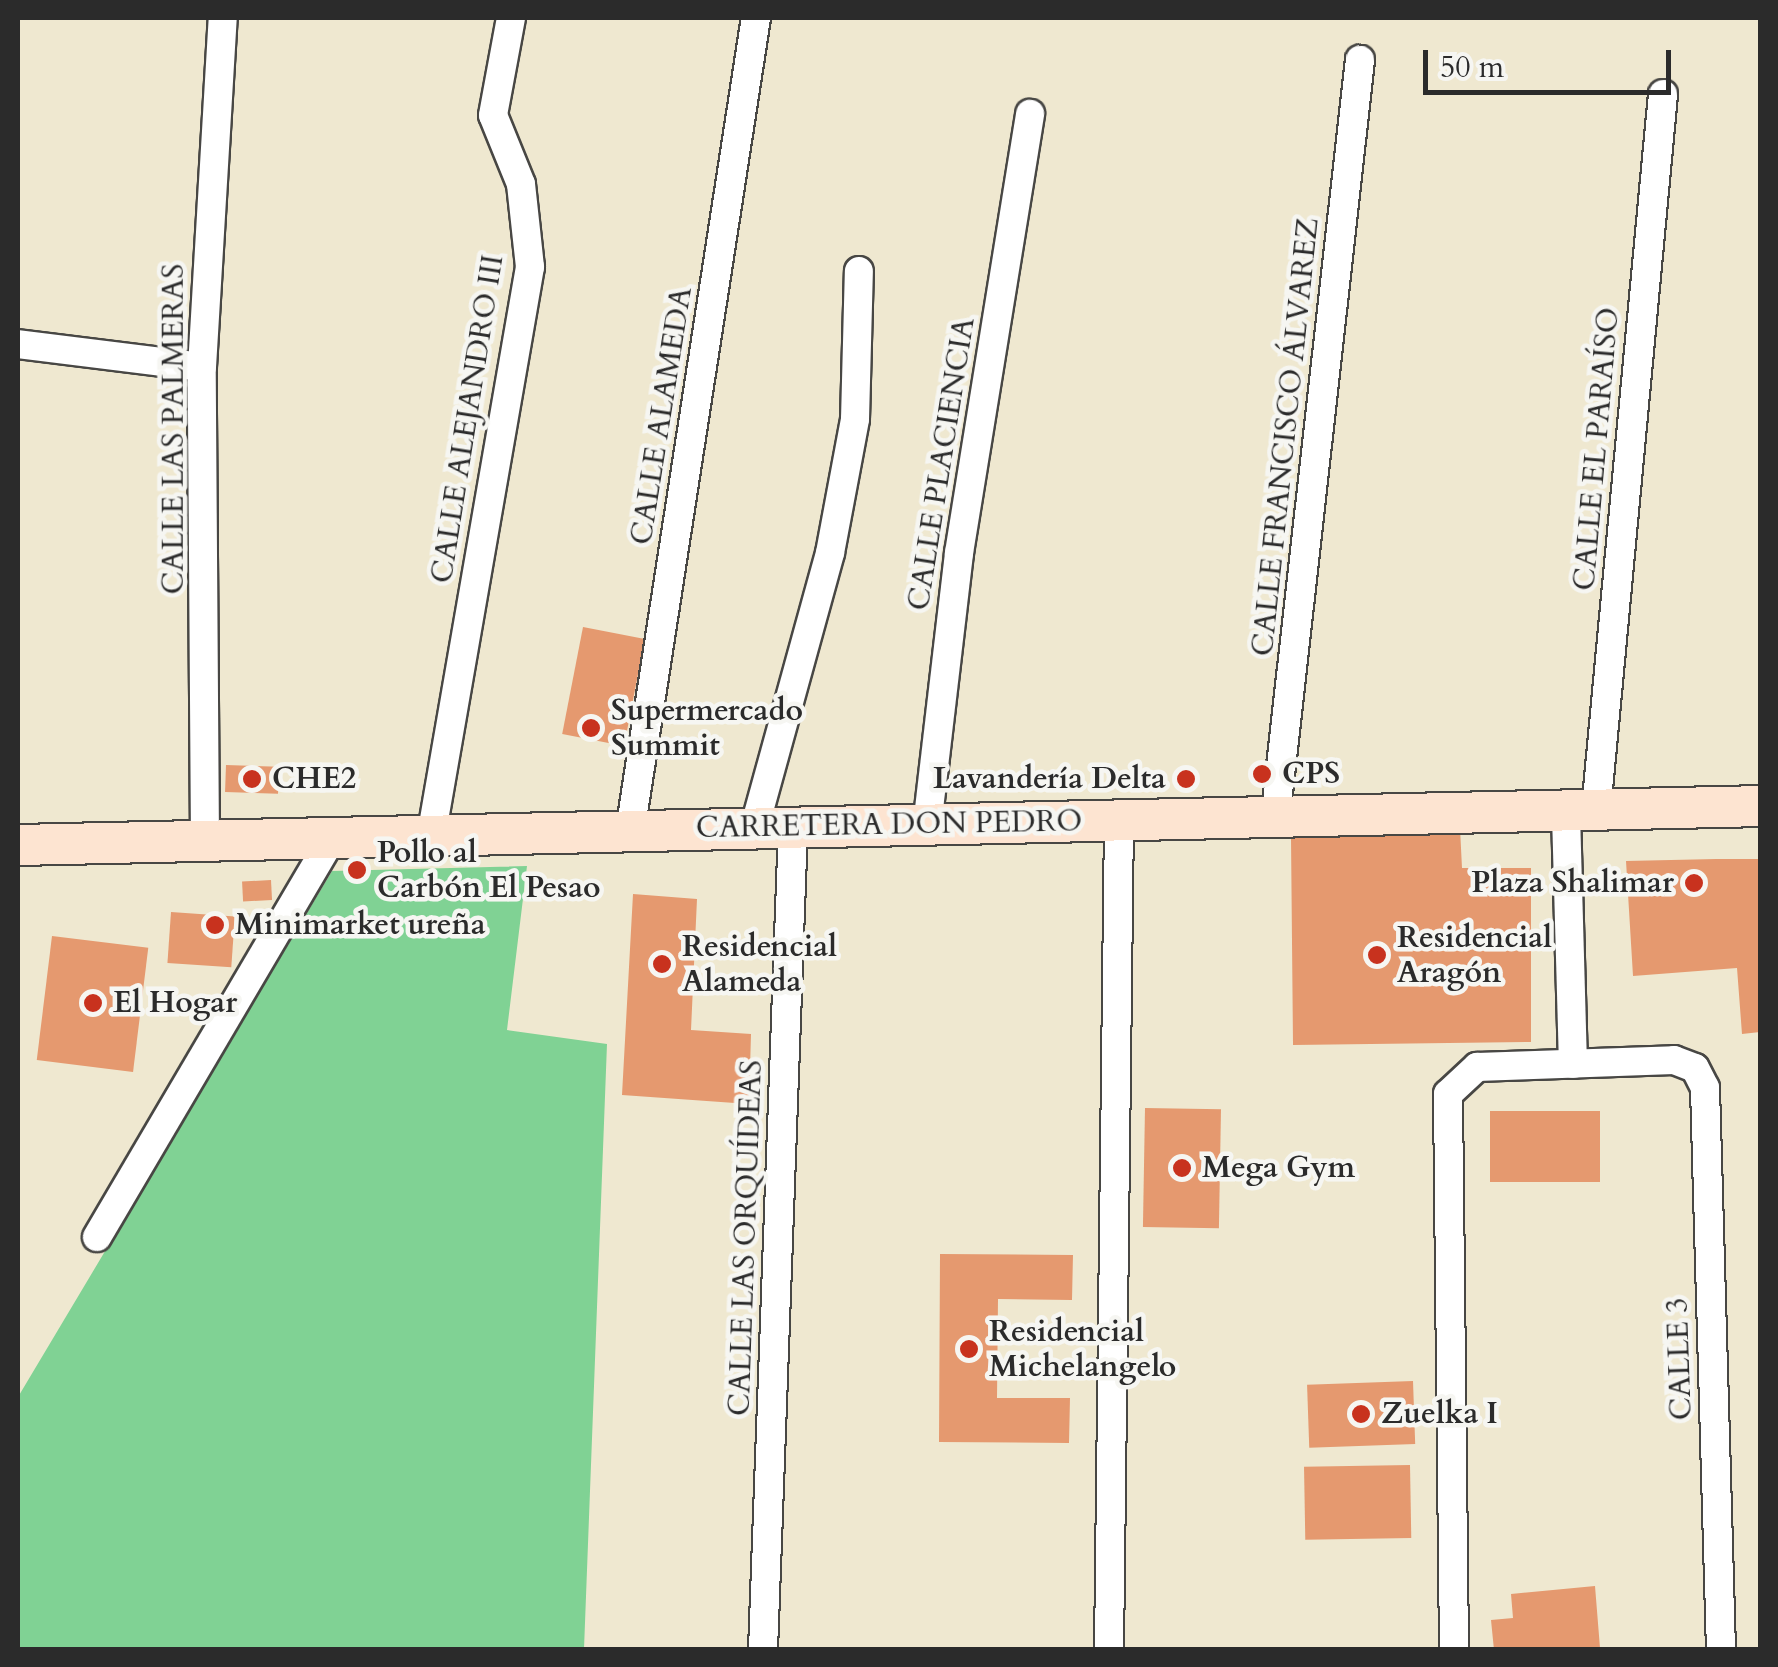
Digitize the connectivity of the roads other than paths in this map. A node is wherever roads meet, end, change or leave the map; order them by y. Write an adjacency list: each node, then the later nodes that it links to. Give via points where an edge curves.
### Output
1 (223, 18): 9 (street, CALLE LAS PALMERAS)
2 (512, 18): 17 (street, CALLE ALEJANDRO III, via 493,115 520,184 530,267)
3 (756, 18): 14 (street, CALLE ALAMEDA)
4 (1360, 60): 12 (street, CALLE FRANCISCO ÁLVAREZ)
5 (1663, 94): 11 (street, CALLE EL PARAÍSO)
6 (1030, 114): 15 (street, CALLE PLACIENCIA, via 959,553)
7 (858, 270): 16 (street, CALLE LAS ORQUÍDEAS, via 854,419)
8 (18, 344): 9 (street)
9 (202, 367): 19 (street, CALLE LAS PALMERAS)
10 (1760, 806): 11 (street, CARRETERA DON PEDRO)
11 (1580, 812): 12 (street, CARRETERA DON PEDRO); 21 (street, CALLE EL PARAÍSO)
12 (1276, 820): 13 (street, CARRETERA DON PEDRO)
13 (1119, 822): 15 (street, CARRETERA DON PEDRO); 24 (street)
14 (632, 825): 16 (street, CARRETERA DON PEDRO); 17 (street, CARRETERA DON PEDRO)
15 (927, 826): 16 (street, CARRETERA DON PEDRO)
16 (773, 829): 23 (street, CALLE LAS ORQUÍDEAS)
17 (431, 836): 18 (street, CARRETERA DON PEDRO)
18 (331, 840): 19 (street, CARRETERA DON PEDRO); 22 (street)
19 (205, 842): 20 (street, CARRETERA DON PEDRO)
20 (18, 845)
21 (1573, 1064): 25 (street, via 1476,1067 1453,1084); 26 (street, CALLE 3, via 1674,1060 1695,1068 1704,1088)
22 (98, 1237)
23 (763, 1650)
24 (1109, 1650)
25 (1454, 1650)
26 (1721, 1650)

